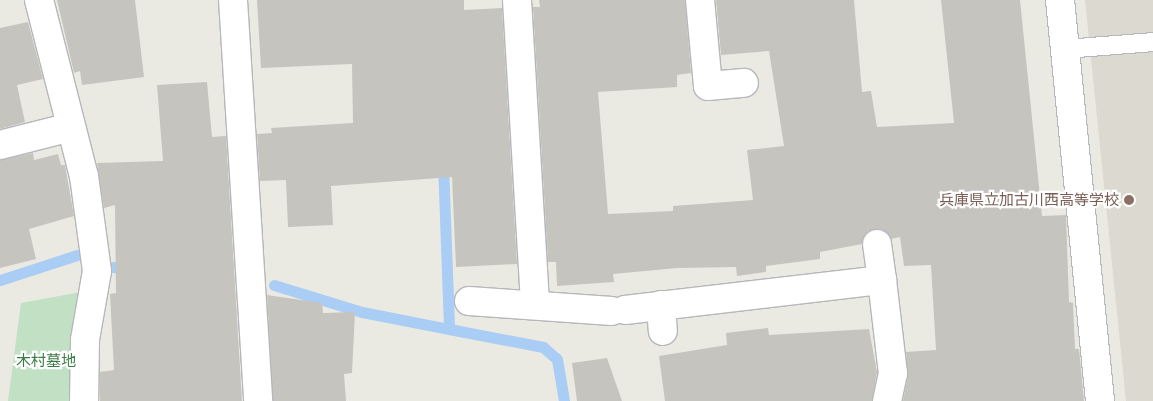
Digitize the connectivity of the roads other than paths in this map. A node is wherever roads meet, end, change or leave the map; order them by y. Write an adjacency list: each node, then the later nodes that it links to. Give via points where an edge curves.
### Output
1 (39, 0): 9 (street)
2 (233, 0): 16 (street)
3 (517, 0): 14 (street)
4 (700, 0): 8 (street, via 708,86)
5 (1060, 0): 7 (street)
6 (1153, 42): 7 (lane)
7 (1065, 49): 18 (street)
8 (744, 83)
9 (71, 127): 10 (street); 15 (street, via 84,176 98,271 85,340)
10 (0, 145)
11 (877, 244): 12 (street)
12 (882, 280): 14 (street, via 662,318 619,310); 17 (street, via 893,373)
13 (469, 301): 14 (street)
14 (535, 304)
15 (84, 401)
16 (258, 401)
17 (887, 401)
18 (1100, 401)

